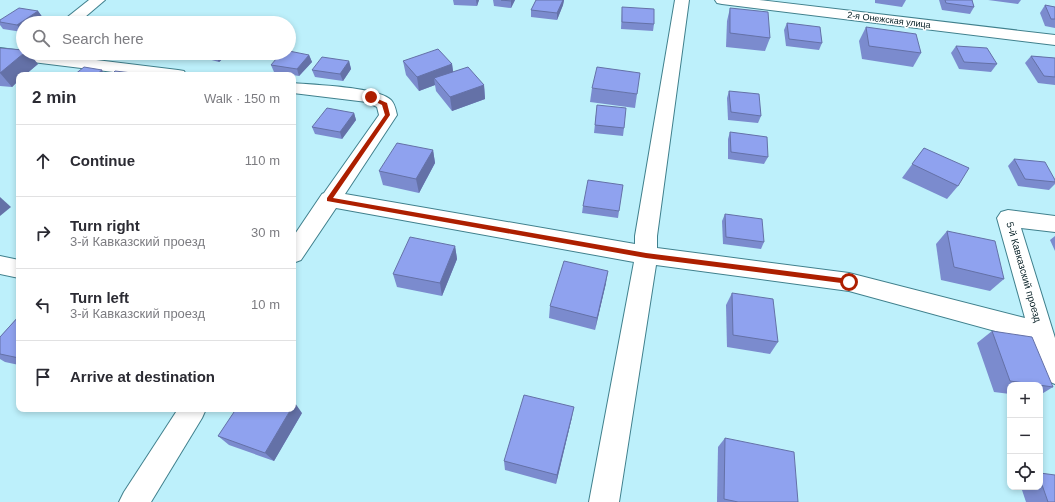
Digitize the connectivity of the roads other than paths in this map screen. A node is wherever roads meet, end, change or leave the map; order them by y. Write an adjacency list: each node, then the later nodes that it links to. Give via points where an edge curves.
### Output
1 (98, 0): 4 (street)
2 (682, 0): 14 (street, via 646,236)
3 (722, 0): 5 (street, 2-я Онежская улица)
4 (77, 16)
5 (1055, 40)
6 (0, 53): 7 (street)
7 (16, 54)
8 (64, 60): 9 (street)
9 (155, 72)
10 (296, 88): 11 (street, via 371,97 385,104 388,115)
11 (329, 199): 13 (street); 14 (street)
12 (1055, 224): 17 (street, 5-й Кавказский проезд, via 1008,218)
13 (296, 249)
14 (646, 255): 17 (street, via 849,282); 21 (street)
15 (0, 265): 16 (street)
16 (16, 268)
17 (1041, 333): 18 (street, 5-й Кавказский проезд)
18 (1055, 372)
19 (191, 412): 20 (street)
20 (134, 502)
21 (604, 502)

